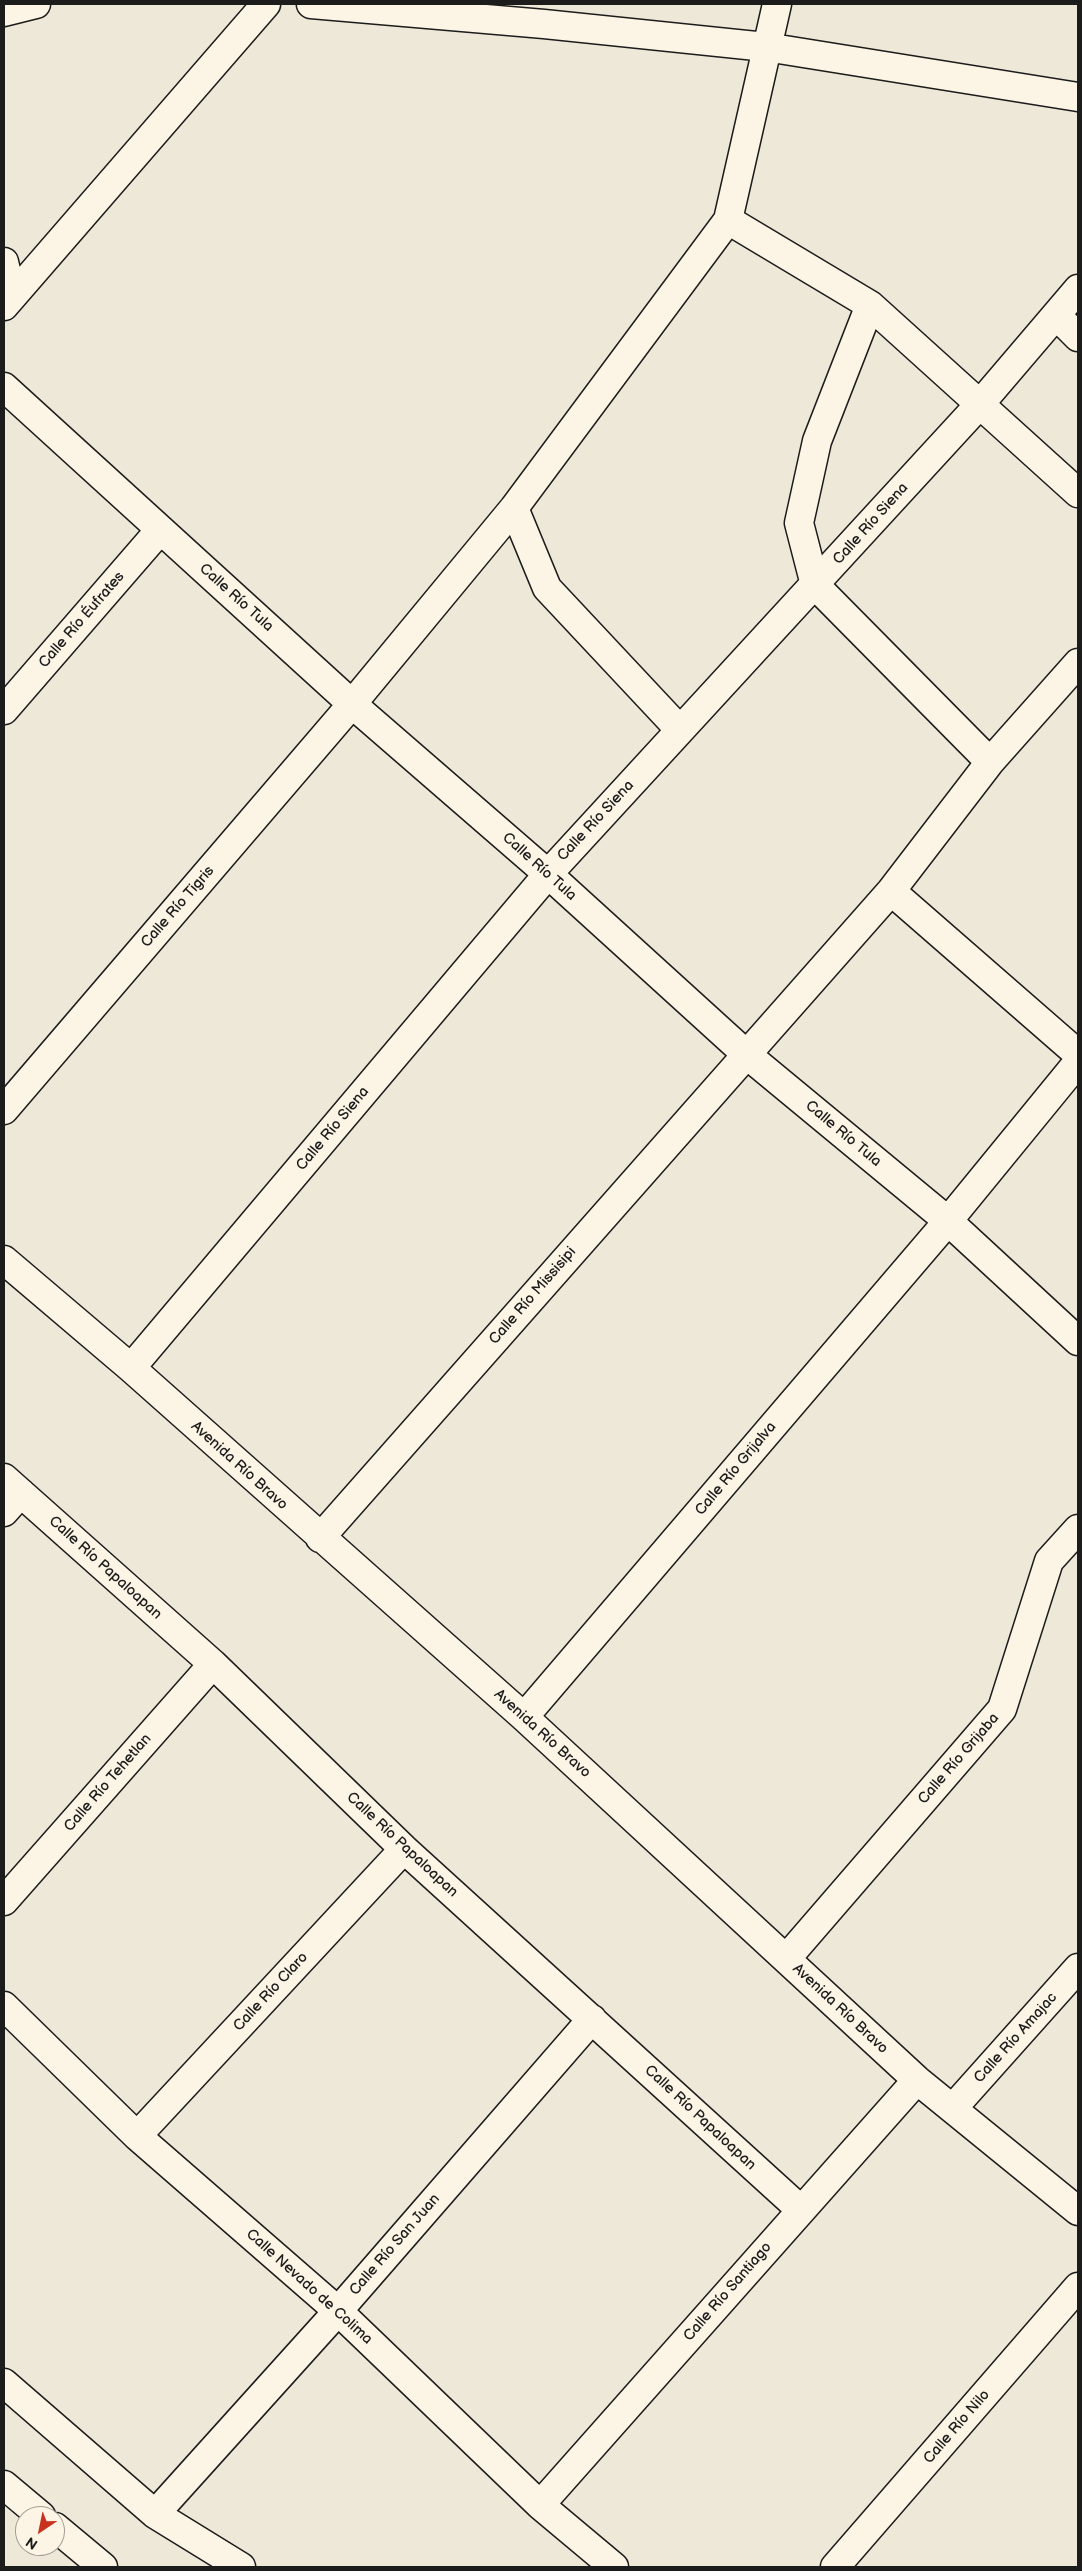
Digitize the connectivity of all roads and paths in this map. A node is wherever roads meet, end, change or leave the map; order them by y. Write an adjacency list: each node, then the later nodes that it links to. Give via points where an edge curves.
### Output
1 (36, 4): 5 (street)
2 (266, 4): 11 (street)
3 (311, 4): 6 (street)
4 (777, 4): 6 (street)
5 (4, 12)
6 (766, 47): 7 (street); 8 (street)
7 (1078, 97)
8 (728, 220): 12 (street); 18 (street, Calle Río Tigris)
9 (4, 266): 11 (street)
10 (1078, 289): 13 (street, Calle Río Siena)
11 (8, 301)
12 (870, 305): 16 (street); 20 (street, via 817,441 799,524)
13 (1056, 315): 14 (street); 16 (street, Calle Río Siena)
14 (1078, 337)
15 (4, 387): 19 (street, Calle Río Tula)
16 (980, 404): 17 (street); 20 (street, Calle Río Siena)
17 (1078, 493)
18 (514, 508): 22 (street, Calle Río Tigris); 24 (street, via 547,588)
19 (160, 530): 22 (street, Calle Río Tula); 23 (street, Calle Río Éufrates)
20 (815, 585): 24 (street, Calle Río Siena); 25 (street)
21 (1078, 663): 25 (street, Calle Río Missisipi)
22 (352, 704): 26 (street, Calle Río Tula); 31 (street, Calle Río Tigris)
23 (4, 710)
24 (680, 730): 26 (street, Calle Río Siena)
25 (990, 762): 27 (street, Calle Río Missisipi)
26 (548, 874): 28 (street, Calle Río Tula); 35 (street, Calle Río Siena)
27 (891, 891): 28 (street, Calle Río Missisipi); 29 (street)
28 (746, 1054): 32 (street, Calle Río Tula); 38 (street, Calle Río Missisipi)
29 (1078, 1054)
30 (1078, 1062): 32 (street, Calle Río Grijalva)
31 (4, 1110)
32 (948, 1221): 34 (street, Calle Río Tula); 40 (street, Calle Río Grijalva)
33 (4, 1260): 35 (street, Avenida Río Bravo)
34 (1078, 1342)
35 (131, 1368): 38 (street, Avenida Río Bravo)
36 (9, 1494): 39 (street, Calle Río Papaloapan)
37 (1078, 1529): 43 (street, Calle Río Grijaba, via 1049,1561 1002,1709)
38 (320, 1538): 40 (street, Avenida Río Bravo)
39 (213, 1664): 41 (street, Calle Río Papaloapan); 42 (street, Calle Río Tehetlan)
40 (524, 1717): 43 (street, Avenida Río Bravo)
41 (404, 1849): 46 (street, Calle Río Papaloapan); 49 (street, Calle Río Claro)
42 (4, 1901)
43 (786, 1959): 47 (street, Avenida Río Bravo)
44 (1078, 1968): 48 (street, Calle Río Amajac)
45 (4, 2006): 49 (street, Calle Nevado de Colima)
46 (592, 2019): 50 (street, Calle Río Papaloapan); 53 (street, Calle Río San Juan)
47 (917, 2080): 48 (street, Avenida Río Bravo); 50 (street, Calle Río Santiago)
48 (953, 2108): 51 (street, Avenida Río Bravo)
49 (137, 2136): 53 (street, Calle Nevado de Colima)
50 (801, 2210): 56 (street, Calle Río Santiago)
51 (1078, 2211)
52 (1078, 2288): 63 (street, Calle Río Nilo)
53 (338, 2311): 56 (street, Calle Nevado de Colima); 58 (street, Calle Río San Juan)
54 (4, 2383): 58 (street)
55 (4, 2484): 57 (street)
56 (540, 2505): 62 (street, Calle Nevado de Colima)
57 (29, 2506)
58 (155, 2514): 61 (street)
59 (65, 2536): 60 (street)
60 (102, 2567)
61 (241, 2567)
62 (614, 2567)
63 (835, 2567)

